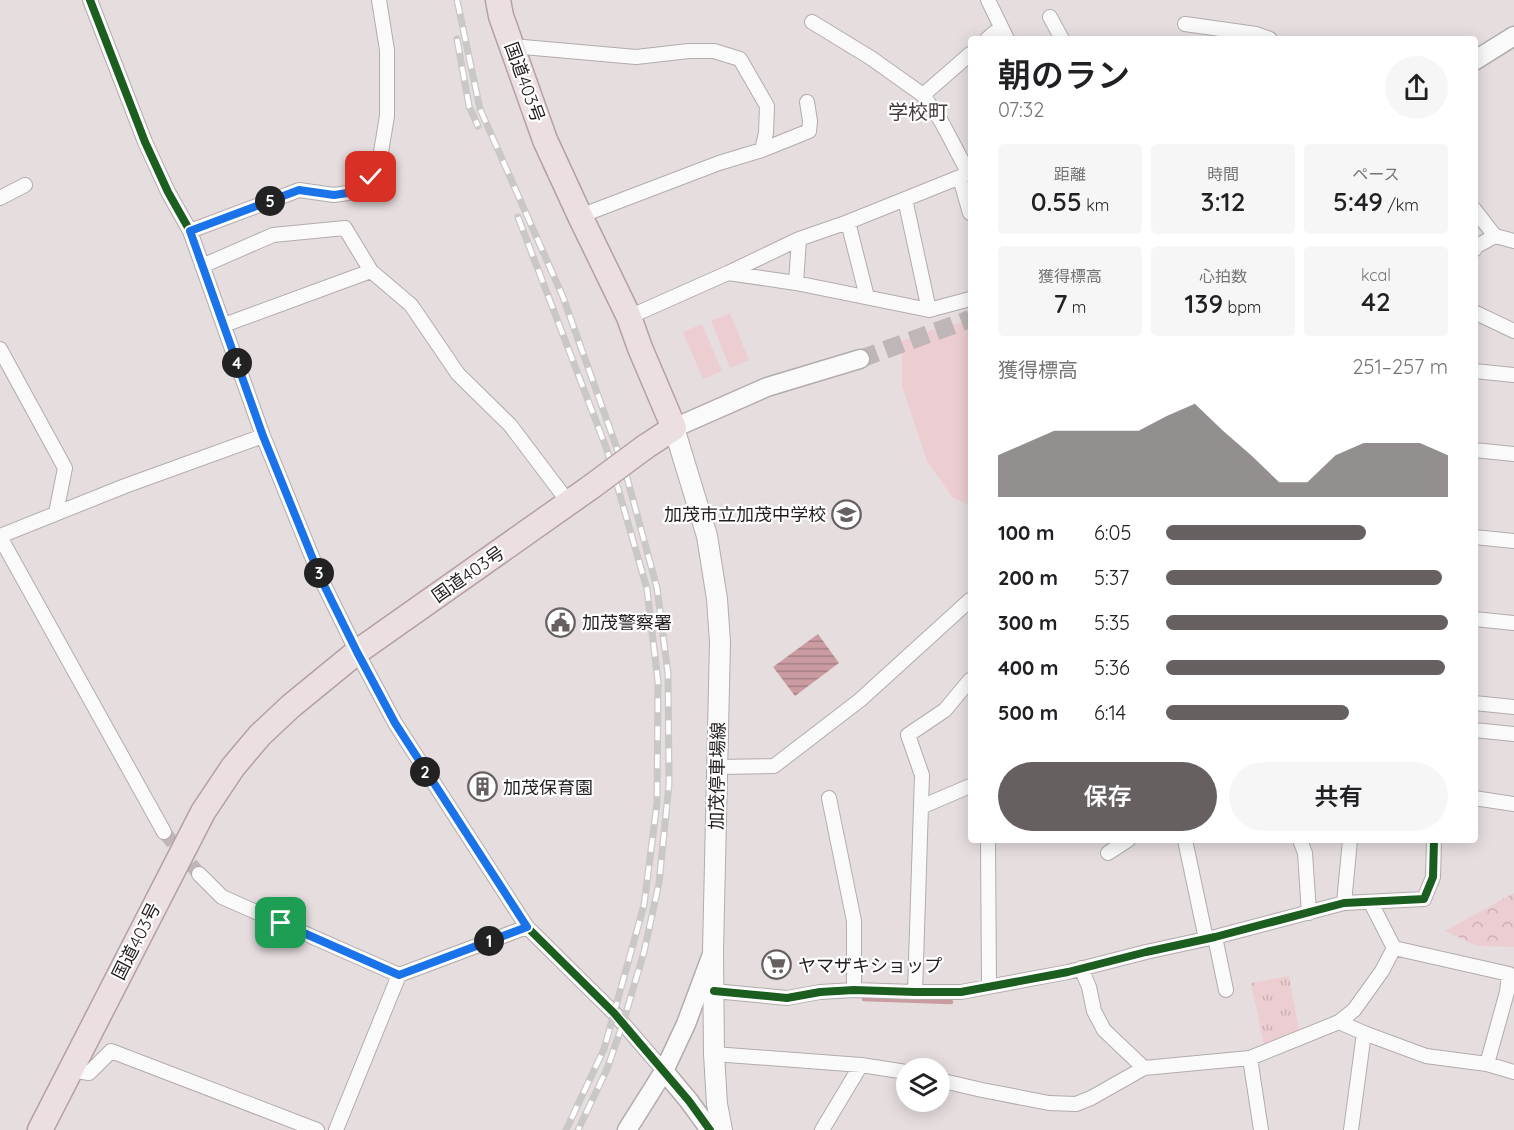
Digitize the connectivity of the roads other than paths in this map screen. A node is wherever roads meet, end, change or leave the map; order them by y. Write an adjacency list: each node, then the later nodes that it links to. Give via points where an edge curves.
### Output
1 (90, 0): 26 (street, via 145,142)
2 (379, 0): 26 (street, via 387,50 387,116 380,158 361,191 334,195 299,190)
3 (498, 0): 12 (highway, 国道403号)
4 (988, 0): 8 (street)
5 (1050, 17): 9 (street)
6 (812, 22): 15 (street)
7 (1185, 24): 10 (street)
8 (1004, 33)
9 (1060, 36)
10 (1262, 36)
11 (1514, 36): 14 (street)
12 (512, 46): 17 (street, via 636,57 714,51 740,59 768,106); 24 (highway, 国道403号, via 545,140)
13 (968, 56): 15 (street)
14 (1478, 58)
15 (923, 95): 18 (street, via 941,121)
16 (807, 102): 17 (street, via 809,131)
17 (762, 150): 24 (street)
18 (966, 175): 20 (street); 22 (street)
19 (25, 185): 21 (street)
20 (968, 194)
21 (0, 198)
22 (905, 199): 25 (street); 37 (street)
23 (1478, 214): 27 (street)
24 (580, 216): 39 (highway, 国道403号)
25 (848, 222): 28 (street); 35 (street)
26 (190, 231): 31 (street)
27 (1494, 236): 29 (street); 30 (street)
28 (799, 239): 33 (street); 34 (street)
29 (1514, 241)
30 (1478, 245)
31 (202, 266): 32 (street, via 273,235 345,228); 40 (street)
32 (371, 271): 40 (street); 50 (street, via 411,305 458,374 510,425)
33 (728, 273): 34 (street); 39 (street)
34 (796, 283): 35 (street)
35 (867, 297): 37 (street)
36 (968, 299): 37 (street)
37 (929, 310)
38 (1478, 314): 41 (street)
39 (628, 317): 46 (highway, 国道403号)
40 (224, 325): 47 (street)
41 (1514, 331)
42 (0, 349): 51 (street, via 64,468)
43 (860, 359): 46 (street, via 767,387)
44 (1478, 371): 45 (street)
45 (1514, 375)
46 (674, 428): 50 (highway, 国道403号, bridge); 64 (main road, 加茂停車場線, via 707,536 717,599)
47 (263, 436): 51 (street); 58 (street, via 321,579)
48 (1478, 450): 49 (street)
49 (1514, 454)
50 (570, 503): 58 (highway, 国道403号)
51 (56, 513): 52 (street)
52 (0, 537): 70 (street)
53 (1478, 537): 54 (street)
54 (1514, 541)
55 (968, 602): 64 (street, via 860,700 774,766)
56 (1478, 619): 57 (street)
57 (1514, 623)
58 (357, 652): 82 (street, via 395,723); 100 (highway, 国道403号, via 291,706 232,767 203,812)
59 (968, 682): 69 (street, via 945,710 908,735 922,775)
60 (1478, 703): 61 (street)
61 (1514, 707)
62 (1478, 730): 63 (street)
63 (1514, 734)
64 (717, 767): 85 (main road, 加茂停車場線)
65 (968, 787): 69 (street)
66 (829, 798): 89 (street, via 854,921)
67 (1478, 799): 68 (street)
68 (1514, 804)
69 (921, 807): 92 (street)
70 (164, 832)
71 (988, 843): 88 (street)
72 (1123, 843): 77 (street)
73 (1186, 843): 83 (street)
74 (1301, 843): 81 (street)
75 (1350, 843): 79 (street)
76 (1434, 843): 80 (street, via 1433,877 1424,899)
77 (1108, 853)
78 (199, 874): 87 (street, via 222,897)
79 (1344, 903): 80 (street); 81 (street)
80 (1371, 903): 84 (street)
81 (1309, 913): 83 (street)
82 (527, 927): 87 (street); 102 (street, via 614,1013)
83 (1211, 938): 86 (street); 90 (street)
84 (1394, 948): 93 (street, via 1354,1010); 97 (street, via 1509,974 1508,992)
85 (713, 951): 91 (main road, 加茂停車場線); 102 (street)
86 (1081, 968): 88 (street); 99 (street, via 1104,1030)
87 (399, 975): 107 (street)
88 (989, 986): 92 (street, via 961,992)
89 (854, 990): 91 (street, via 787,998); 92 (street)
90 (1226, 990)
91 (714, 991): 95 (main road, 加茂停車場線)
92 (915, 992)
93 (1339, 1022): 94 (street); 96 (street)
94 (1364, 1033): 97 (street, via 1426,1056); 113 (street)
95 (714, 1054): 98 (street); 110 (main road, 加茂停車場線)
96 (1250, 1058): 99 (street); 112 (street)
97 (1487, 1064): 103 (street)
98 (861, 1065): 101 (street); 111 (street)
99 (1144, 1068): 104 (street, via 1076,1104 1040,1102)
100 (70, 1070): 105 (highway, 国道403号); 106 (street, via 89,1074 111,1051)
101 (896, 1070)
102 (664, 1071): 108 (street); 109 (street)
103 (1514, 1072)
104 (950, 1083)
105 (40, 1130)
106 (317, 1130)
107 (336, 1130)
108 (627, 1130)
109 (710, 1130)
110 (722, 1130)
111 (822, 1130)
112 (1261, 1130)
113 (1352, 1130)

